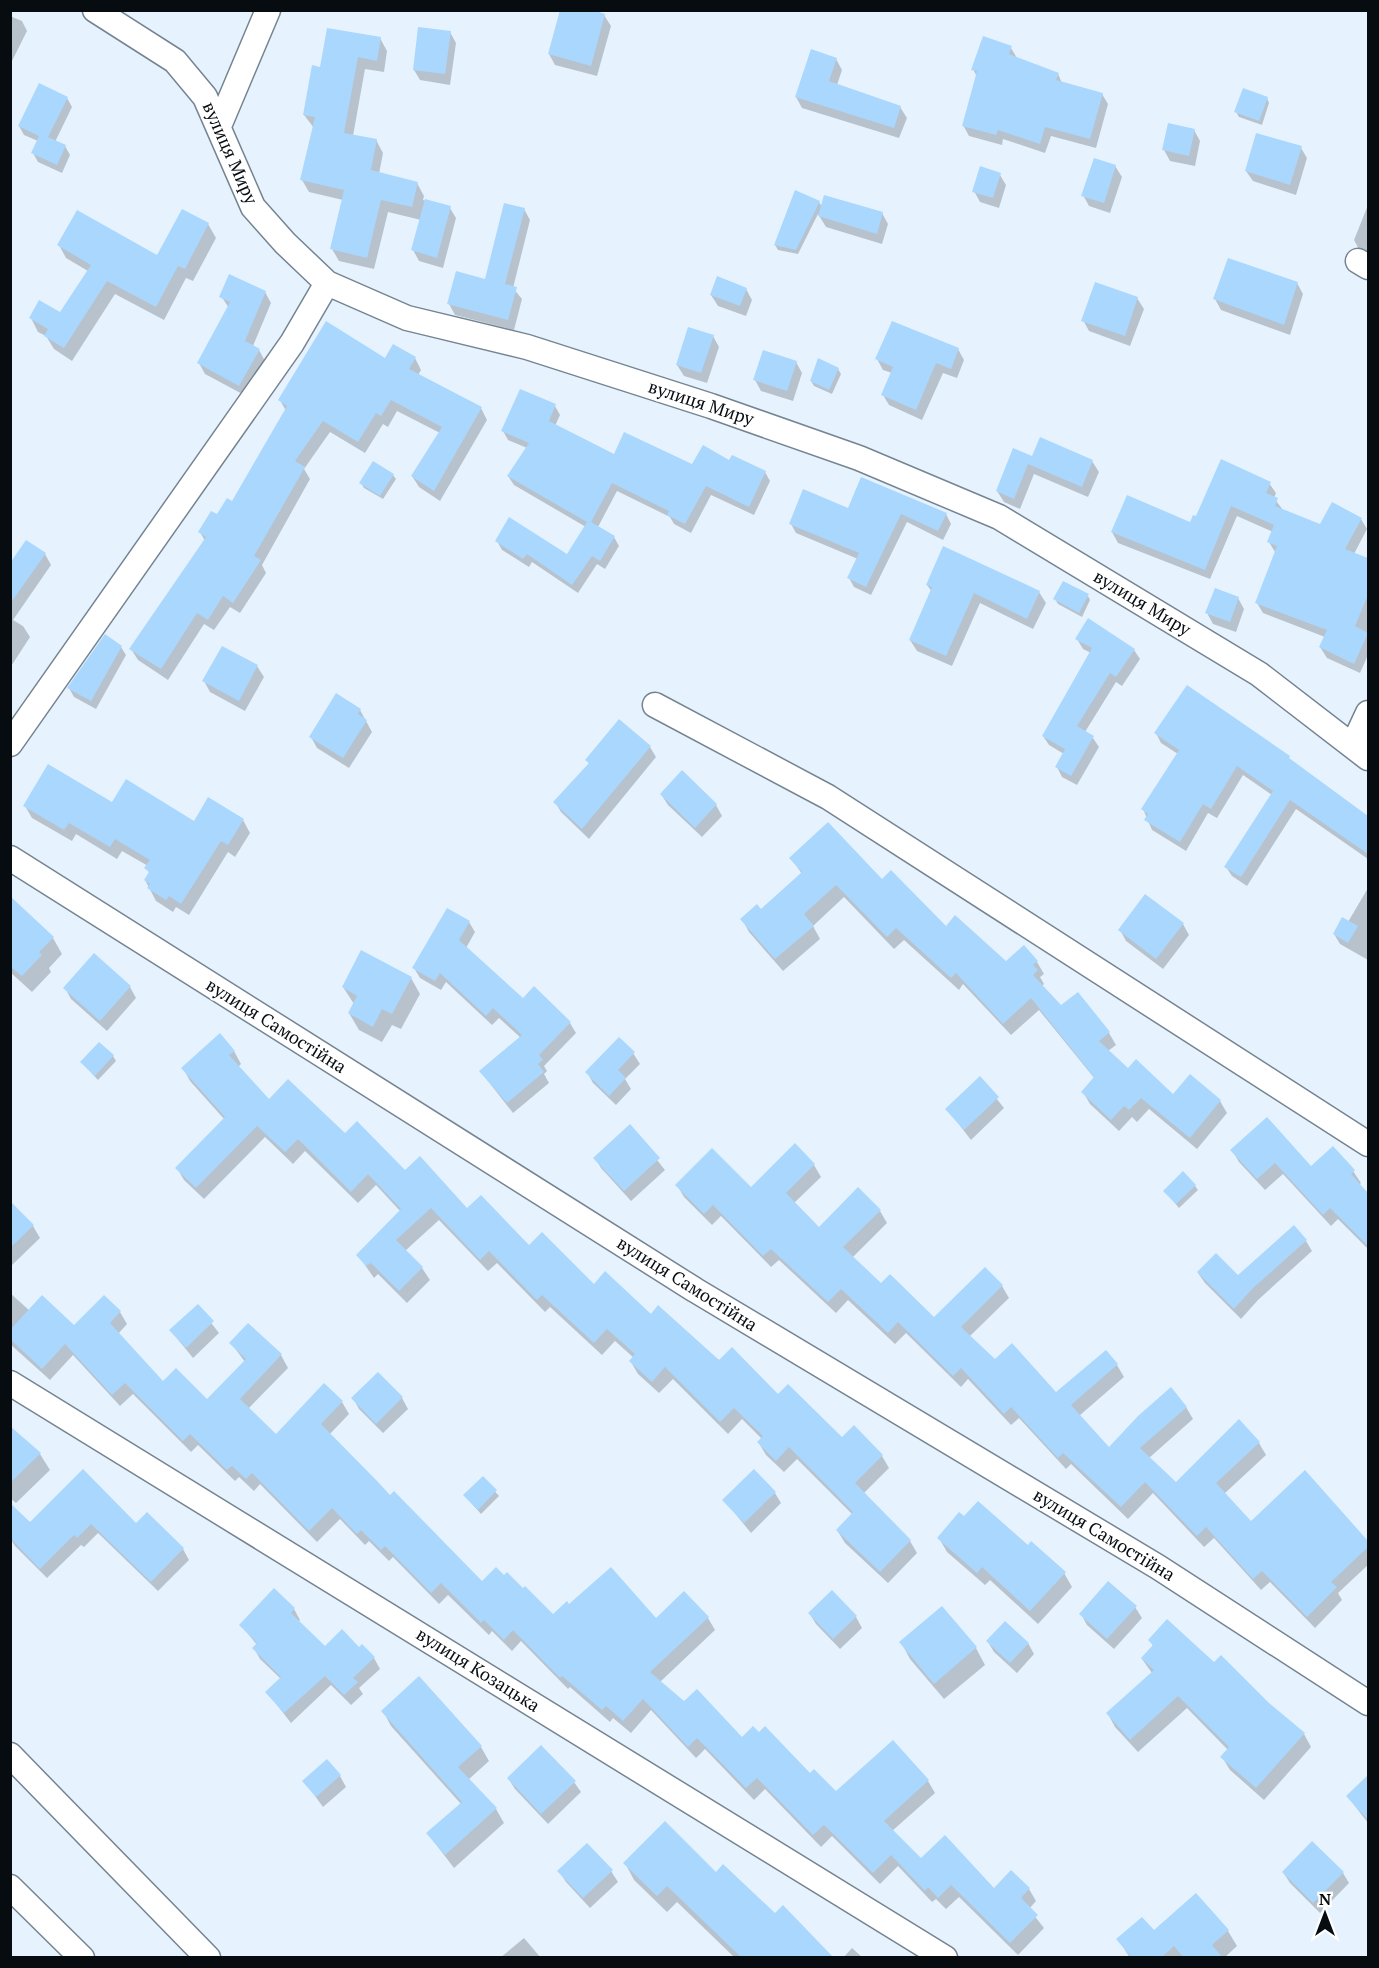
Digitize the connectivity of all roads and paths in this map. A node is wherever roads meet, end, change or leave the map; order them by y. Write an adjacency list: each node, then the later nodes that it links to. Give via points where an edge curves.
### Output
1 (95, 10): 3 (street, вулиця Миру, via 175,61 205,97)
2 (268, 10): 3 (street)
3 (219, 126): 4 (street, вулиця Миру, via 253,207)
4 (327, 283): 7 (street, via 292,343); 8 (street, вулиця Миру, via 407,318 527,347 732,413 860,458 999,517 1259,674)
5 (655, 705): 10 (street, via 828,797)
6 (1368, 713): 8 (street)
7 (10, 744)
8 (1360, 751)
9 (10, 858): 12 (street, вулиця Самостійна, via 695,1290 1158,1567)
10 (1368, 1144)
11 (10, 1383): 17 (street, вулиця Козацька)
12 (1368, 1703)
13 (10, 1755): 16 (street)
14 (10, 1887): 15 (street)
15 (82, 1958)
16 (208, 1958)
17 (945, 1958)

